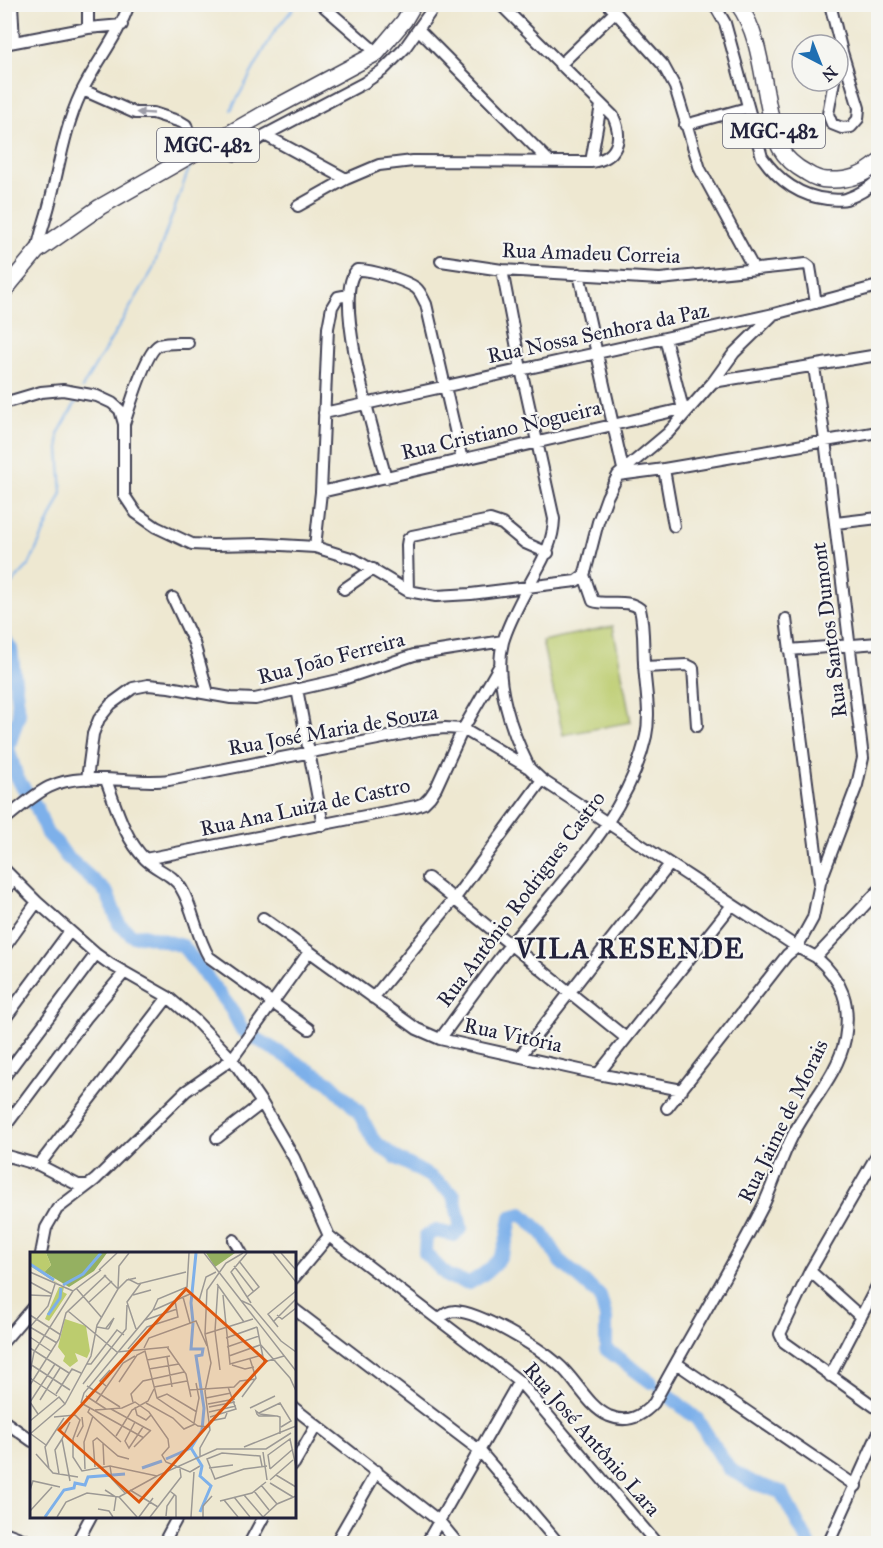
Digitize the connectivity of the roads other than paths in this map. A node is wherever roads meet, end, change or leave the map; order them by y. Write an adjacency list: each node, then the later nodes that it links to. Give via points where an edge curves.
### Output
1 (12, 4): 16 (street)
2 (88, 4): 13 (street)
3 (129, 4): 12 (street)
4 (321, 4): 17 (street)
5 (414, 4): 17 (highway, MGC-482)
6 (436, 4): 14 (street)
7 (500, 4): 18 (street)
8 (714, 4): 23 (street, via 724,22)
9 (738, 4): 30 (highway, MGC-482, via 747,16 754,41 774,135 789,161 823,180 852,178)
10 (830, 4): 15 (street)
11 (611, 8): 18 (street); 24 (street, via 663,65 675,87)
12 (123, 25): 13 (street); 20 (street)
13 (88, 28): 16 (street)
14 (419, 30): 25 (street, via 383,70); 28 (street)
15 (837, 33)
16 (10, 43)
17 (376, 52): 27 (highway, MGC-482)
18 (560, 65): 22 (street)
19 (850, 78): 21 (street, via 859,108 858,119 851,127 832,124 828,114)
20 (83, 90): 27 (street, one-way to 20, via 186,125 153,113 128,111); 34 (street, via 63,141)
21 (832, 93)
22 (601, 105): 29 (street); 29 (street, via 613,116 619,140 611,154)
23 (747, 108): 24 (street); 32 (street, via 762,156 784,182 799,191 812,197 843,200)
24 (685, 125): 36 (street, via 700,169)
25 (266, 135): 26 (street); 31 (street)
26 (235, 155)
27 (182, 160): 34 (highway, MGC-482, via 100,207)
28 (549, 161): 29 (street); 31 (street, via 412,161 380,165)
29 (591, 162)
30 (879, 164)
31 (346, 179): 33 (street)
32 (879, 180)
33 (298, 206)
34 (37, 251): 40 (highway, MGC-482)
35 (441, 261): 37 (street, Rua Amadeu Correia)
36 (754, 269): 38 (street, Rua Amadeu Correia, via 660,279); 42 (street, Rua Amadeu Correia, via 808,265)
37 (502, 270): 38 (street, Rua Amadeu Correia); 49 (street)
38 (579, 274): 46 (street)
39 (879, 286): 42 (street, Rua Nossa Senhora da Paz)
40 (4, 291)
41 (343, 296): 51 (street, via 357,270 409,285 421,293); 53 (street); 55 (street, via 332,307 328,328)
42 (816, 303): 43 (street, Rua Nossa Senhora da Paz)
43 (774, 314): 44 (street, Rua Nossa Senhora da Paz); 50 (street, via 734,353)
44 (665, 338): 46 (street, Rua Nossa Senhora da Paz); 54 (street)
45 (188, 343): 56 (street, via 154,349)
46 (596, 354): 49 (street, Rua Nossa Senhora da Paz); 57 (street)
47 (879, 355): 48 (street)
48 (814, 367): 50 (street); 59 (street, Rua Santos Dumont)
49 (521, 369): 51 (street, Rua Nossa Senhora da Paz); 60 (street)
50 (713, 382): 54 (street)
51 (445, 385): 53 (street, Rua Nossa Senhora da Paz); 61 (street)
52 (4, 403): 56 (street, via 63,390 112,403 120,410)
53 (366, 404): 55 (street, Rua Nossa Senhora da Paz); 64 (street)
54 (687, 408): 57 (street, Rua Cristiano Nogueira); 63 (street, via 668,434)
55 (324, 414): 65 (street)
56 (124, 424): 69 (street, via 124,495 136,513 156,527 192,544)
57 (612, 426): 60 (street, Rua Cristiano Nogueira); 63 (street)
58 (879, 432): 59 (street)
59 (825, 440): 62 (street); 67 (street, Rua Santos Dumont)
60 (537, 441): 61 (street, Rua Cristiano Nogueira); 70 (street, via 554,519)
61 (462, 460): 64 (street, Rua Cristiano Nogueira)
62 (664, 469): 63 (street); 68 (street)
63 (621, 472): 72 (street, via 607,497)
64 (386, 478): 65 (street, Rua Cristiano Nogueira)
65 (321, 492): 69 (street)
66 (879, 518): 67 (street)
67 (836, 523): 80 (street, Rua Santos Dumont)
68 (674, 526)
69 (315, 548): 71 (street)
70 (548, 553): 73 (street); 75 (street, via 490,520 412,536 407,545)
71 (373, 569): 74 (street); 75 (street)
72 (584, 574): 73 (street, via 576,580); 83 (street, Rua Antônio Rodrigues Castro, via 593,601 633,604 640,609)
73 (527, 588): 75 (street, via 436,596); 78 (street)
74 (344, 589)
75 (408, 591)
76 (173, 598): 85 (street, via 194,643)
77 (786, 619): 81 (street)
78 (503, 641): 82 (street); 84 (street, Rua João Ferreira, via 414,655)
79 (879, 643): 80 (street)
80 (851, 645): 81 (street); 101 (street, Rua Santos Dumont, via 863,758)
81 (789, 650): 101 (street)
82 (500, 665): 87 (street, Rua Ana Luiza de Castro); 89 (street, via 511,724)
83 (644, 667): 86 (street, via 693,668); 94 (street, Rua Antônio Rodrigues Castro, via 646,733 635,771)
84 (297, 689): 85 (street, Rua João Ferreira, via 255,699); 88 (street)
85 (208, 693): 90 (street, Rua João Ferreira, via 148,685 120,696 99,719 93,734)
86 (698, 726)
87 (463, 729): 88 (street, Rua José Maria de Souza, via 424,730); 89 (street, Rua José Maria de Souza); 95 (street, Rua Ana Luiza de Castro, via 436,788 424,803)
88 (311, 752): 91 (street, Rua José Maria de Souza, via 169,780); 95 (street)
89 (529, 768): 92 (street, Rua José Maria de Souza)
90 (87, 780): 91 (street, Rua José Maria de Souza); 93 (street, Rua José Maria de Souza, via 49,786)
91 (106, 780): 96 (street, via 128,836)
92 (542, 780): 94 (street, Rua José Maria de Souza); 104 (street)
93 (4, 820)
94 (607, 822): 97 (street, Rua José Maria de Souza); 109 (street, Rua Antônio Rodrigues Castro)
95 (323, 825): 96 (street, Rua Ana Luiza de Castro)
96 (145, 859): 119 (street, via 181,887 202,945 214,962)
97 (670, 864): 106 (street, Rua José Maria de Souza); 116 (street)
98 (4, 869): 100 (street)
99 (428, 878): 104 (street)
100 (14, 880): 102 (street); 105 (street)
101 (820, 883): 110 (street, via 813,918)
102 (4, 891)
103 (879, 891): 114 (street)
104 (455, 898): 109 (street); 118 (street)
105 (37, 902): 108 (street); 111 (street)
106 (732, 905): 110 (street, Rua José Maria de Souza); 122 (street)
107 (263, 918): 112 (street, Rua Vitória)
108 (70, 931): 113 (street); 120 (street)
109 (511, 943): 116 (street); 123 (street, Rua Antônio Rodrigues Castro)
110 (797, 947): 114 (street, Rua Jaime de Morais); 128 (street, via 781,961)
111 (4, 948)
112 (309, 952): 118 (street, Rua Vitória); 119 (street)
113 (96, 954): 115 (street); 127 (street)
114 (816, 957): 149 (street, Rua Jaime de Morais, via 837,979 843,992 846,1023 840,1053 826,1084 795,1131 761,1209)
115 (124, 973): 117 (street); 131 (street)
116 (568, 992): 122 (street); 124 (street)
117 (168, 998): 125 (street); 135 (street)
118 (373, 998): 123 (street, Rua Vitória, via 406,1023)
119 (272, 1003): 121 (street); 125 (street)
120 (4, 1020)
121 (309, 1029)
122 (626, 1038): 126 (street)
123 (440, 1039): 124 (street, Rua Vitória)
124 (520, 1056): 126 (street, Rua Vitória)
125 (232, 1059): 129 (street); 136 (street, via 186,1090)
126 (598, 1074): 128 (street, Rua Vitória)
127 (4, 1077)
128 (682, 1090): 130 (street)
129 (262, 1103): 132 (street); 137 (street, via 287,1144)
130 (668, 1108)
131 (4, 1128)
132 (217, 1138)
133 (879, 1153): 141 (street)
134 (4, 1155): 135 (street)
135 (39, 1165): 136 (street, via 78,1185)
136 (88, 1185): 139 (street, via 53,1214)
137 (329, 1236): 142 (street); 147 (street, Rua José Antônio Lara)
138 (234, 1240): 140 (street)
139 (41, 1252)
140 (241, 1252)
141 (810, 1271): 146 (street); 150 (street, via 781,1329 782,1340)
142 (296, 1276)
143 (879, 1284): 146 (street)
144 (30, 1310): 148 (street)
145 (296, 1311): 158 (street)
146 (861, 1317): 150 (street)
147 (439, 1319): 149 (street, Rua Jaime de Morais, via 448,1312 458,1312 504,1329 557,1364 599,1410 622,1420 635,1419 654,1403); 151 (street, Rua José Antônio Lara)
148 (4, 1341)
149 (676, 1363): 161 (street)
150 (830, 1376): 152 (street)
151 (519, 1381): 158 (street); 176 (street, Rua José Antônio Lara)
152 (879, 1409)
153 (296, 1410): 155 (street)
154 (4, 1421): 157 (street)
155 (316, 1426): 159 (street); 160 (street)
156 (879, 1434): 161 (street)
157 (30, 1440)
158 (479, 1450): 165 (street); 175 (street)
159 (296, 1461)
160 (377, 1471): 165 (street); 172 (street)
161 (856, 1486): 167 (street)
162 (90, 1518): 169 (street)
163 (177, 1518): 170 (street)
164 (263, 1518): 171 (street)
165 (439, 1521): 173 (street); 174 (street)
166 (4, 1532): 168 (street)
167 (830, 1540)
168 (36, 1544)
169 (76, 1544)
170 (163, 1544)
171 (249, 1544)
172 (335, 1544)
173 (426, 1544)
174 (458, 1544)
175 (559, 1544)
176 (657, 1544)

